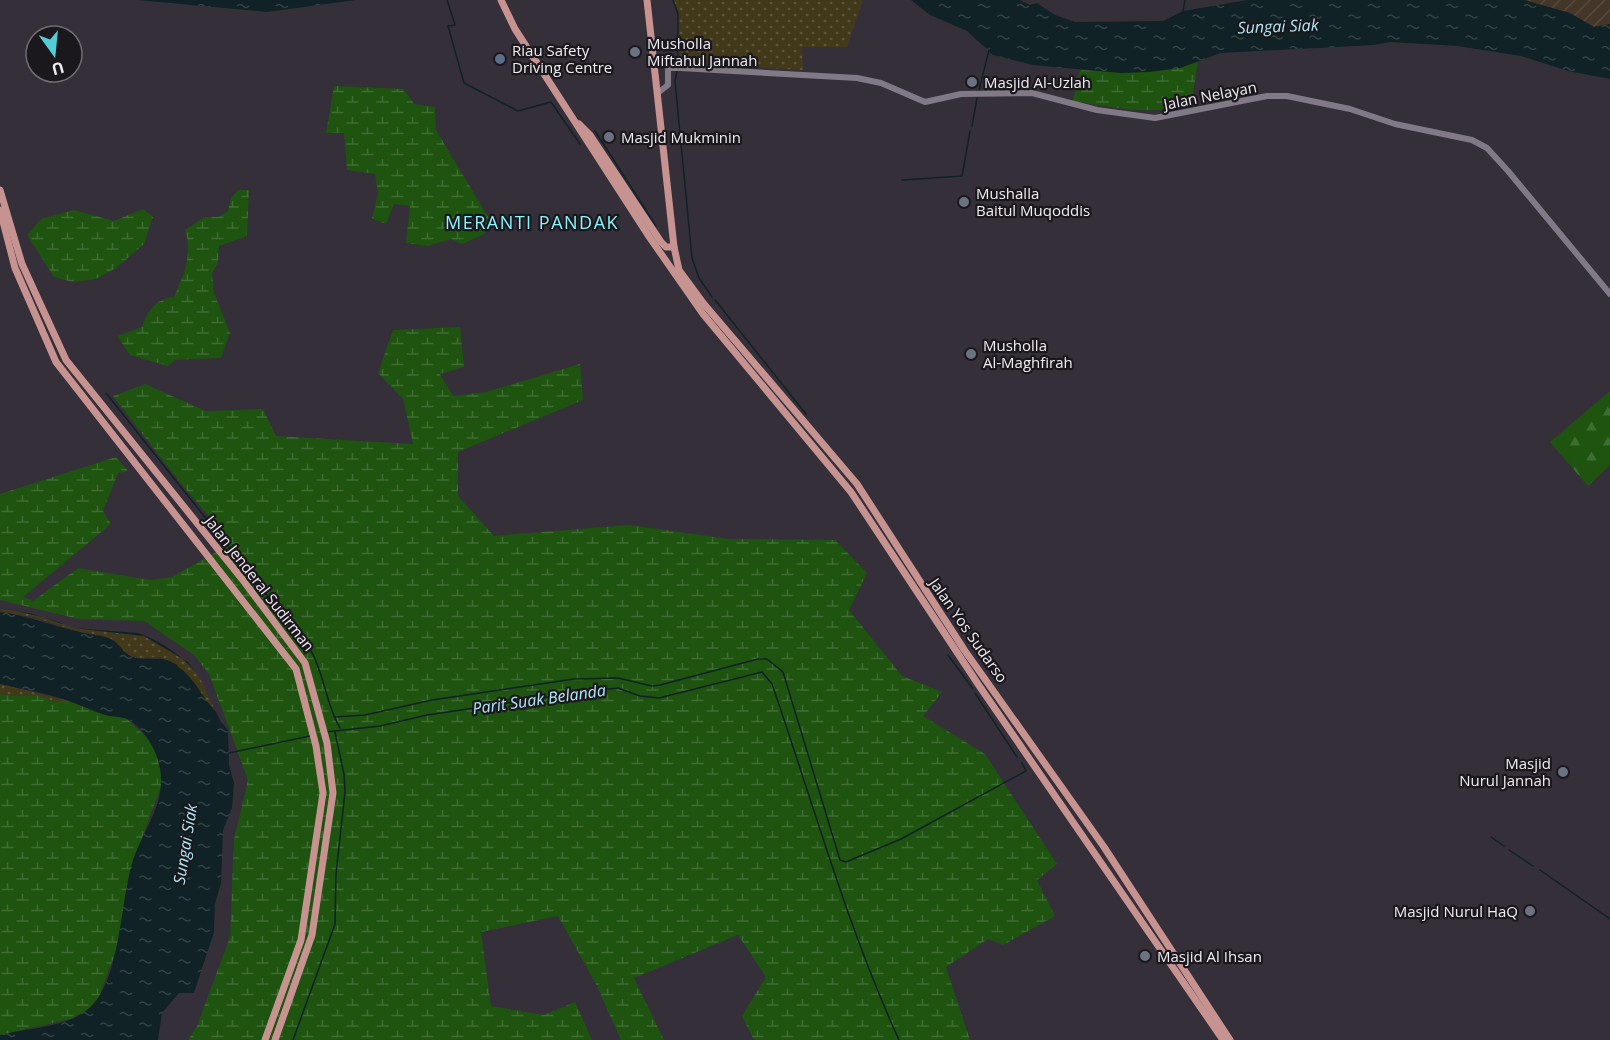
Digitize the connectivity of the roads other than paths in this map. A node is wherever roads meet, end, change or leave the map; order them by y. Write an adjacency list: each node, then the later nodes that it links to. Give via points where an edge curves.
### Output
1 (501, 0): 6 (main road, via 511,23 590,135)
2 (647, 0): 3 (main road, Jalan Yos Sudarso)
3 (659, 92): 8 (main road, Jalan Yos Sudarso); 9 (main road, Jalan Nelayan, via 668,85 668,68 677,68 857,78 881,83 925,102 961,94 1036,93 1097,110 1155,118 1267,96 1302,98 1472,140 1487,148)
4 (0, 189): 7 (main road, Jalan Jenderal Sudirman)
5 (0, 210): 7 (main road, Jalan Jenderal Sudirman)
6 (641, 217): 8 (main road, via 663,245); 10 (main road, Jalan Yos Sudarso, via 671,269 710,322)
7 (7, 228): 11 (main road, Jalan Jenderal Sudirman, via 66,360); 12 (main road, Jalan Jenderal Sudirman, via 15,268 56,362)
8 (674, 247): 10 (main road, Jalan Yos Sudarso, via 682,276)
9 (1610, 294)
10 (767, 385): 13 (main road, Jalan Yos Sudarso, via 857,484 965,651); 14 (main road, Jalan Yos Sudarso, via 851,492)
11 (172, 493): 12 (main road); 16 (main road, Jalan Jenderal Sudirman, via 302,657 327,743 333,793 312,935)
12 (165, 499): 15 (main road, Jalan Jenderal Sudirman, via 291,658 316,746 324,794 303,928)
13 (1004, 703): 14 (main road); 22 (main road, Jalan Yos Sudarso)
14 (995, 709): 21 (main road, Jalan Yos Sudarso)
15 (279, 1002): 16 (main road); 17 (main road, Jalan Jenderal Sudirman)
16 (288, 1006): 18 (main road, Jalan Jenderal Sudirman)
17 (276, 1011): 18 (main road); 19 (main road, Jalan Jenderal Sudirman)
18 (285, 1015): 20 (main road, Jalan Jenderal Sudirman)
19 (265, 1040)
20 (275, 1040)
21 (1223, 1040)
22 (1230, 1040)

